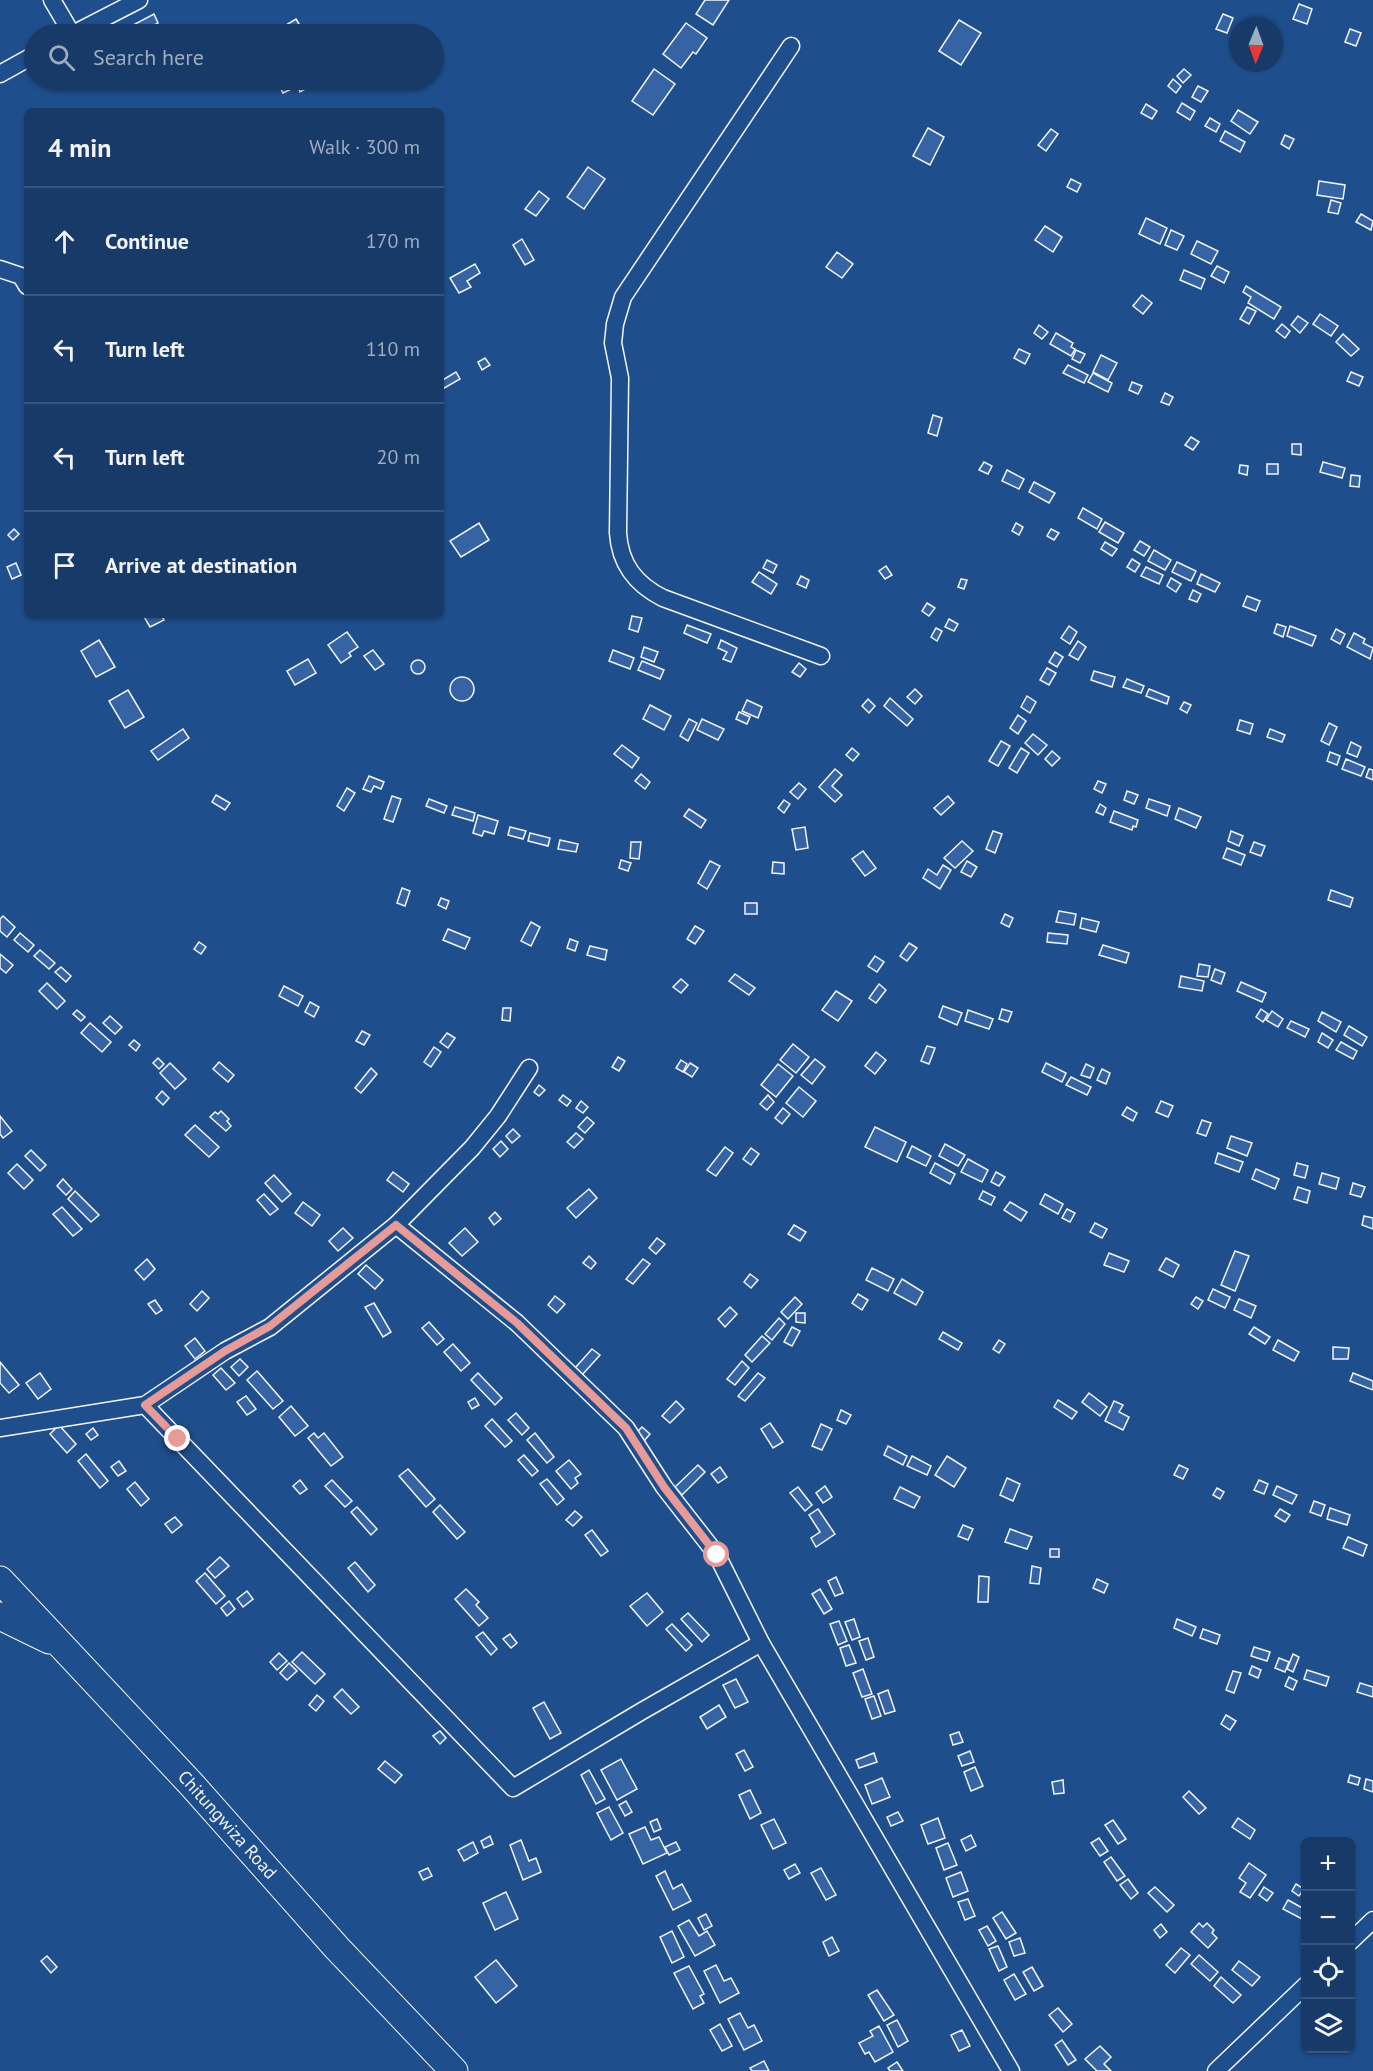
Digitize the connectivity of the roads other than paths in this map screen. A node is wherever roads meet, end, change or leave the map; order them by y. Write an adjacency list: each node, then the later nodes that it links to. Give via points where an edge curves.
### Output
1 (52, 0): 3 (street)
2 (139, 0): 4 (street)
3 (66, 24)
4 (92, 24)
5 (791, 46): 10 (street, via 623,297 613,343 620,378 618,533 619,547 630,573 650,592)
6 (24, 61): 7 (street)
7 (0, 74)
8 (0, 269): 9 (street, via 21,276)
9 (24, 281)
10 (821, 656)
11 (529, 1068): 12 (street, via 472,1148)
12 (396, 1225): 13 (street, via 270,1326); 17 (street, via 517,1323 626,1428 664,1487 717,1555)
13 (145, 1405): 14 (street); 17 (street, via 513,1788)
14 (0, 1428)
15 (0, 1580): 18 (main road, Chitungwiza Road)
16 (0, 1616): 18 (main road)
17 (761, 1643): 23 (street)
18 (64, 1647): 22 (main road, Chitungwiza Road)
19 (1373, 1920): 20 (street)
20 (1355, 1937)
21 (1301, 1989): 24 (street)
22 (454, 2071)
23 (1011, 2071)
24 (1216, 2071)

